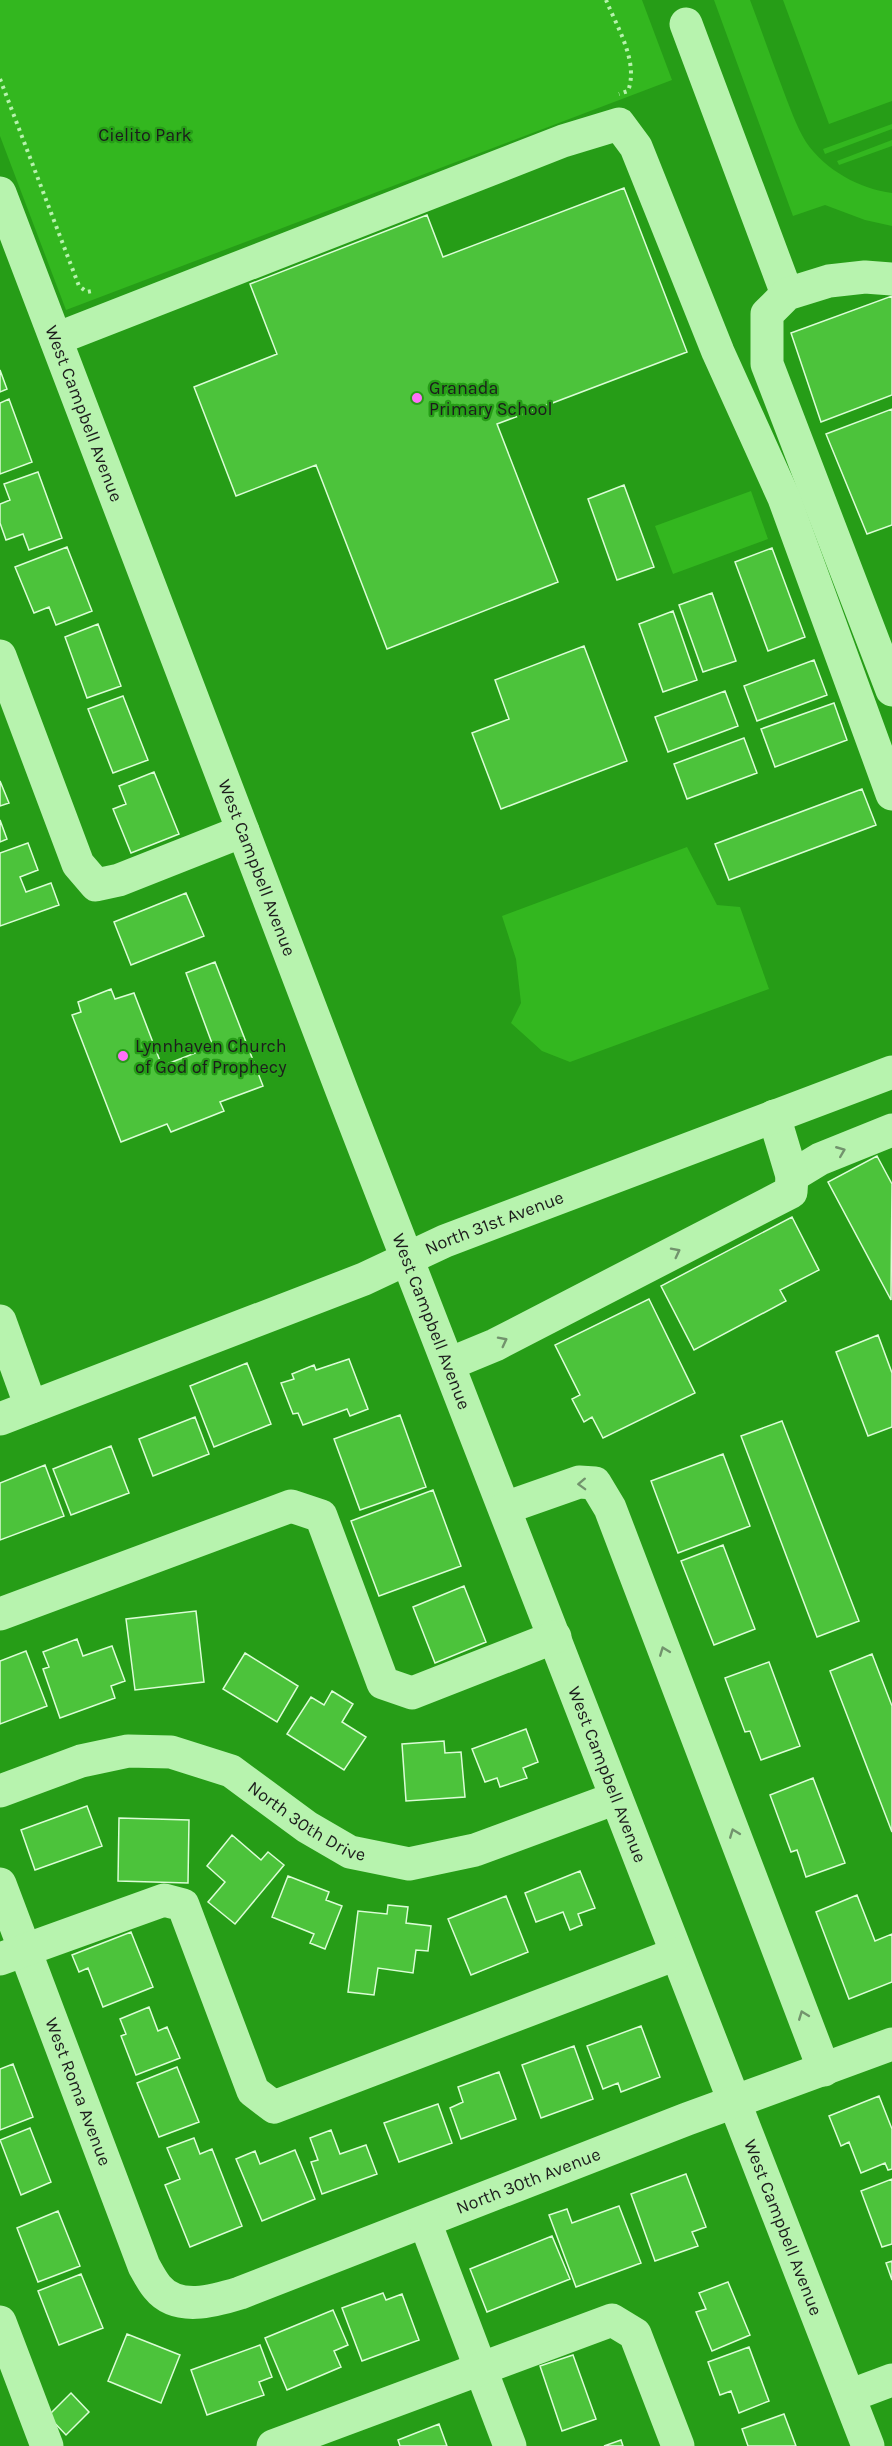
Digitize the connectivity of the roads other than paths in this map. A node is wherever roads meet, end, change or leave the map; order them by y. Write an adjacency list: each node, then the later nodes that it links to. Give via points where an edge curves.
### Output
1 (686, 24): 4 (street)
2 (0, 193): 5 (street, West Campbell Avenue)
3 (892, 279): 4 (street, via 829,280)
4 (787, 294): 7 (street, via 766,314 767,364)
5 (56, 339): 8 (street, via 552,145 619,124 636,147 718,352 784,498); 9 (street, West Campbell Avenue)
6 (0, 656): 9 (street, via 78,864 96,885 119,880)
7 (892, 690)
8 (892, 794)
9 (243, 831): 14 (street, West Campbell Avenue)
10 (892, 1072): 11 (street, North 31st Avenue)
11 (774, 1116): 13 (street); 14 (street, North 31st Avenue)
12 (892, 1130): 13 (street, one-way to 12, via 820,1159)
13 (792, 1176): 16 (street, one-way to 13, via 495,1345 791,1192)
14 (408, 1258): 16 (street, West Campbell Avenue); 17 (street, North 31st Avenue, via 364,1279)
15 (0, 1321): 17 (street)
16 (449, 1364): 19 (street, West Campbell Avenue)
17 (31, 1407): 18 (street, North 31st Avenue)
18 (0, 1419)
19 (505, 1508): 21 (street, West Campbell Avenue); 28 (street, one-way to 19, via 610,1508 595,1484 579,1482)
20 (0, 1614): 21 (street, via 291,1506 321,1516 382,1683 412,1693)
21 (555, 1637): 23 (street, West Campbell Avenue)
22 (0, 1791): 23 (street, North 30th Drive, via 81,1761 128,1751 171,1752 231,1771 307,1827 350,1852 409,1864 475,1850)
23 (616, 1798): 26 (street, West Campbell Avenue)
24 (0, 1884): 25 (street, West Roma Avenue)
25 (12, 1954): 26 (street, via 164,1900 183,1905 253,2091 274,2107); 31 (street, West Roma Avenue, via 144,2266)
26 (676, 1954): 29 (street, West Campbell Avenue)
27 (892, 2044): 28 (street, North 30th Avenue)
28 (824, 2070): 29 (street, North 30th Avenue)
29 (733, 2102): 30 (street, North 30th Avenue); 35 (street, West Campbell Avenue)
30 (425, 2222): 31 (street, North 30th Avenue, via 220,2300 200,2303); 33 (street)
31 (165, 2295)
32 (0, 2322): 36 (street)
33 (481, 2367): 37 (street); 38 (street); 39 (street, via 612,2320 635,2334)
34 (892, 2380): 35 (street)
35 (849, 2396): 40 (street, West Campbell Avenue)
36 (47, 2446)
37 (273, 2446)
38 (510, 2446)
39 (678, 2446)
40 (867, 2446)

